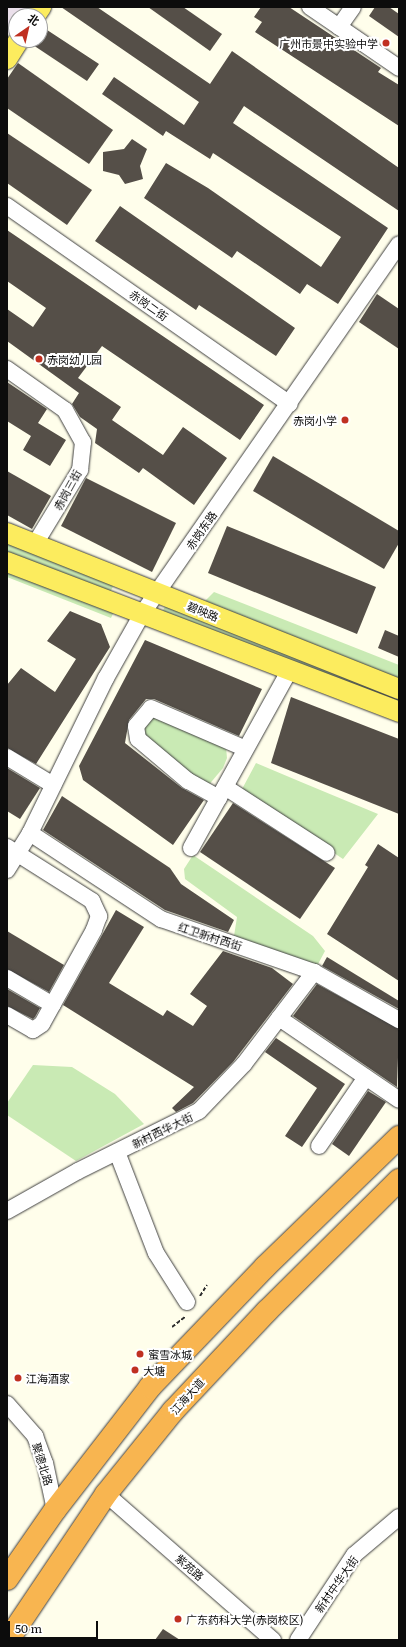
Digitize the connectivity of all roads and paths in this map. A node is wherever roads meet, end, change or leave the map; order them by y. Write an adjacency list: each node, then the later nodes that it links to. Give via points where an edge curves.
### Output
1 (310, 7): 3 (street)
2 (353, 7): 3 (street)
3 (339, 27): 6 (street)
4 (14, 48): 5 (main road)
5 (7, 59)
6 (399, 68)
7 (7, 206): 10 (street, 赤岗二街)
8 (399, 246): 10 (street, 赤岗东路)
9 (7, 369): 12 (street, 赤岗三街, via 65,410 83,442 80,470)
10 (290, 404): 14 (street, 赤岗东路)
11 (7, 533): 12 (main road, 碧映路)
12 (35, 544): 14 (main road, 碧映路)
13 (7, 562): 15 (main road)
14 (157, 593): 15 (street, 赤岗东路); 17 (main road, 碧映路)
15 (142, 614): 16 (main road); 21 (street, 赤岗东路, via 106,678)
16 (289, 671): 18 (main road); 19 (street)
17 (399, 689)
18 (399, 712)
19 (246, 749): 22 (street); 22 (street, via 151,708 136,726 138,740 188,781)
20 (7, 757): 21 (street)
21 (53, 785): 23 (street, 赤岗东路)
22 (222, 792): 24 (street); 26 (street)
23 (30, 832): 25 (street, 赤岗东路); 28 (street, 红卫新村西街, via 161,919)
24 (191, 848)
25 (12, 850): 27 (street, 赤岗东路); 30 (street, via 92,901 98,910 96,926)
26 (327, 853)
27 (7, 870)
28 (314, 972): 32 (street, 新村西华大街); 33 (street, 红卫新村西街)
29 (7, 978): 30 (street)
30 (53, 1005): 31 (street, via 42,1024 33,1030)
31 (7, 1015)
32 (279, 1018): 34 (street); 38 (street, 新村西华大街, via 244,1064 199,1111)
33 (399, 1020)
34 (366, 1077): 35 (street); 37 (street)
35 (399, 1100)
36 (399, 1137): 44 (highway, via 265,1267 150,1387)
37 (319, 1146)
38 (117, 1152): 40 (street, 新村西华大街); 41 (street, via 156,1253)
39 (399, 1180): 43 (highway, 江海大道, via 220,1359 173,1410)
40 (7, 1211)
41 (187, 1302)
42 (7, 1404): 44 (street, 聚德北路, via 40,1447)
43 (106, 1494): 47 (street, 紫苑路); 48 (highway, 江海大道)
44 (56, 1510): 46 (highway)
45 (399, 1517): 49 (street, 新村中华大街, via 354,1555)
46 (10, 1568)
47 (271, 1639)
48 (8, 1640)
49 (298, 1640)

